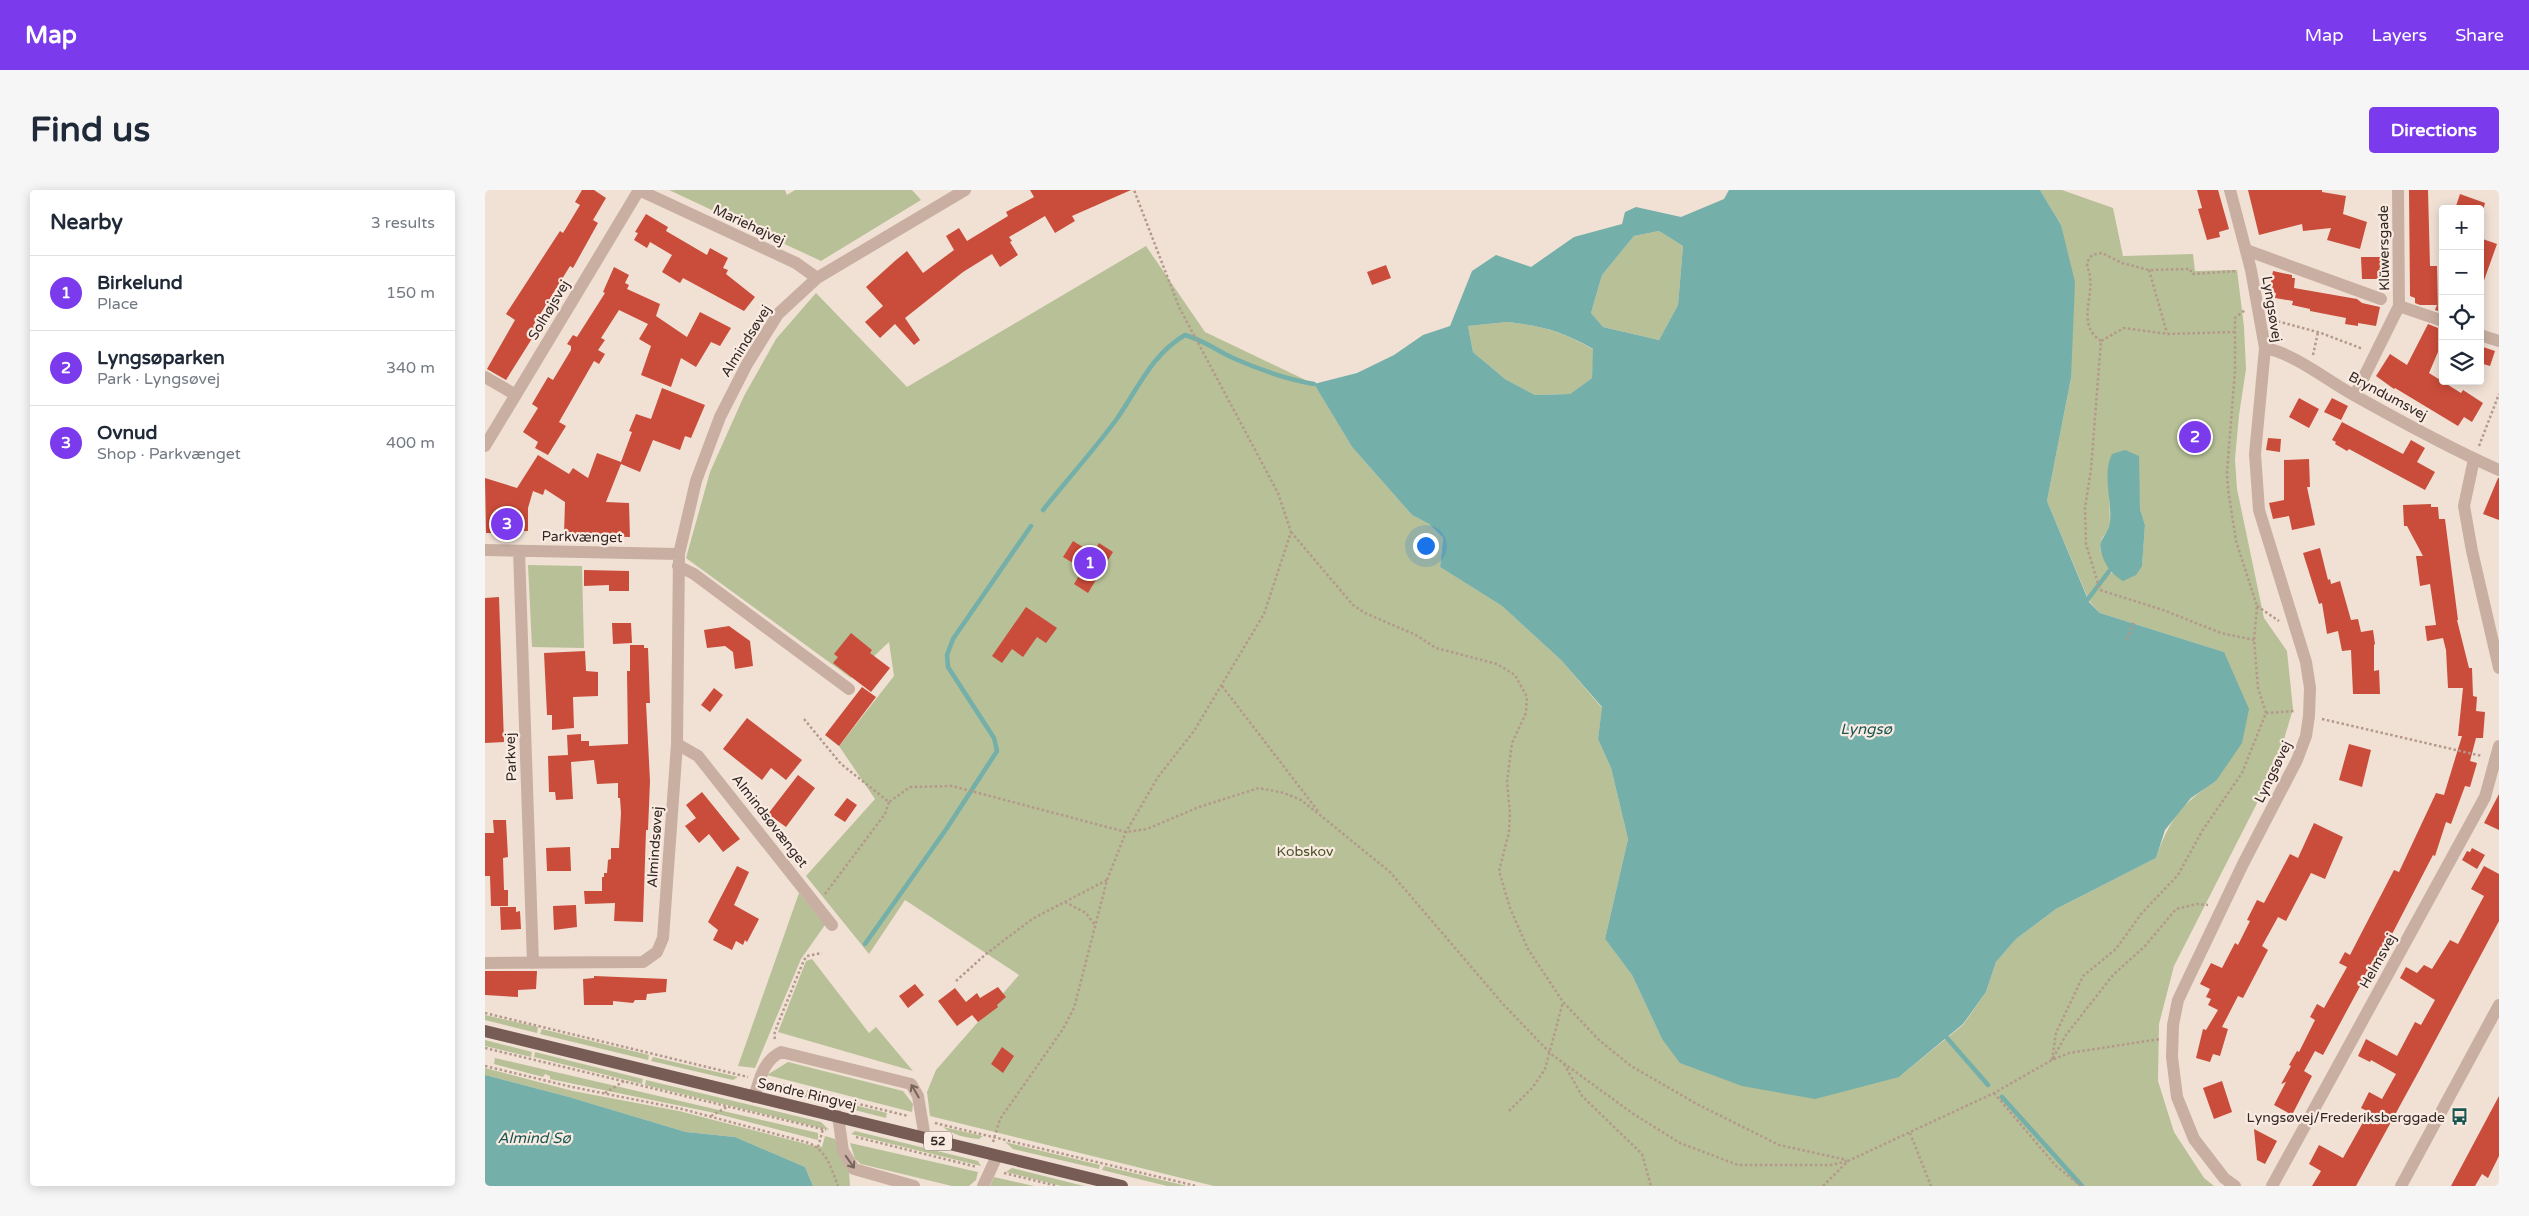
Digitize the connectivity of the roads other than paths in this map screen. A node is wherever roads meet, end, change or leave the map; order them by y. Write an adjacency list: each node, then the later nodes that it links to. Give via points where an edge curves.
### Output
1 (639, 190): 6 (street, Mariehøjvej, via 796,263); 14 (street, Solhøjsvej)
2 (965, 190): 6 (street, Almindsøvej)
3 (2230, 190): 5 (street, Lyngsøvej)
4 (2398, 190): 8 (street, Klüwersgade)
5 (2246, 250): 7 (street, Lyngsøvej); 12 (street, Lyngsøvej)
6 (817, 278): 21 (street, Almindsøvej, via 778,314 720,417 696,481)
7 (2381, 299)
8 (2399, 306): 9 (street, Klüwersgade); 15 (street, Klüwersgade)
9 (2439, 320)
10 (2484, 335): 11 (street)
11 (2499, 341)
12 (2265, 348): 15 (street, Bryndumsvej, via 2283,354); 38 (street, Lyngsøvej, via 2255,454 2259,510 2306,662 2310,688 2306,736 2178,1000 2171,1037 2177,1097 2194,1139 2224,1178)
13 (485, 376): 14 (street)
14 (516, 394): 16 (street, Solhøjsvej)
15 (2355, 395): 17 (street, Bryndumsvej)
16 (485, 446)
17 (2474, 459): 18 (street, Bryndumsvej); 22 (street, via 2464,506)
18 (2499, 470)
19 (485, 550): 20 (street, Parkvænget)
20 (519, 551): 21 (street, Parkvænget); 28 (street, Parkvej)
21 (678, 560): 23 (street); 24 (street, Almindsøvej)
22 (2499, 668)
23 (849, 688)
24 (677, 744): 26 (street, Almindsøvænget, via 698,756); 28 (street, Almindsøvej, via 663,938 657,952 643,962)
25 (2499, 746): 39 (street, Helmsvej, via 2485,797)
26 (833, 925)
27 (485, 963): 28 (street, Almindsøvej)
28 (533, 963)
29 (2499, 1005): 40 (street)
30 (485, 1031): 31 (main road, Søndre Ringvej / 52)
31 (754, 1097): 32 (main road, Søndre Ringvej / 52); 33 (street, one-way to 31, via 918,1096 911,1084 781,1052 764,1067)
32 (838, 1116): 33 (main road, Søndre Ringvej / 52); 35 (street, one-way to 35, via 843,1151 854,1169)
33 (925, 1138): 34 (main road, Søndre Ringvej / 52)
34 (994, 1156): 36 (street); 37 (main road, Søndre Ringvej / 52)
35 (914, 1186)
36 (983, 1186)
37 (1122, 1186)
38 (2235, 1186)
39 (2272, 1186)
40 (2401, 1186)

